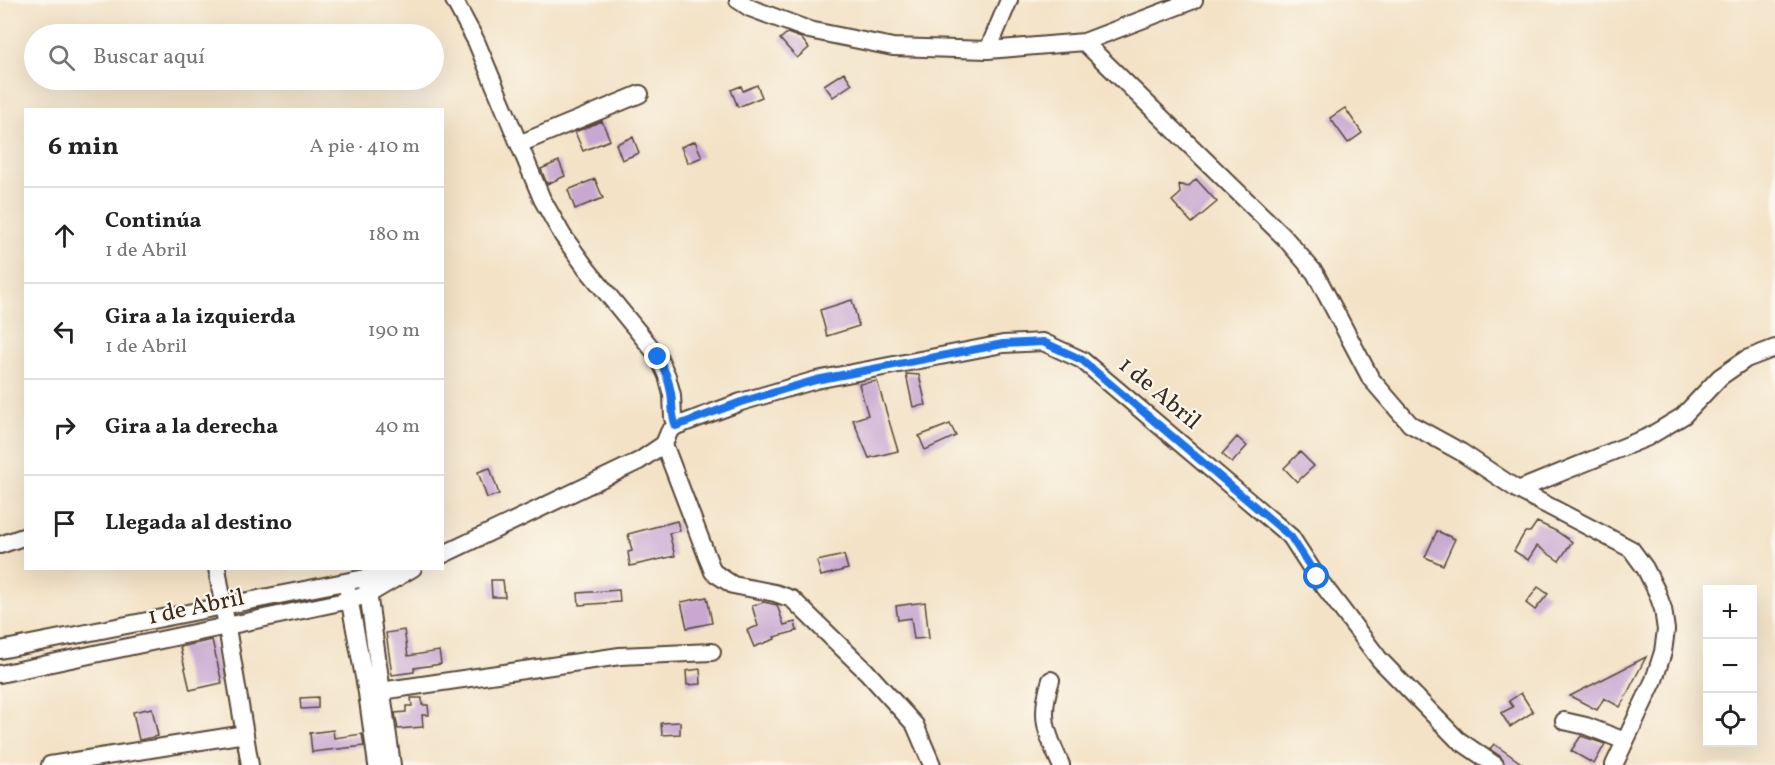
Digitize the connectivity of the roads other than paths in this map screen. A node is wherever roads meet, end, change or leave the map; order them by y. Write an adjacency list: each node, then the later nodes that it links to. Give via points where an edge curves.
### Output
1 (454, 0): 8 (street, via 476,41)
2 (738, 0): 6 (street, via 809,30 892,47)
3 (1009, 0): 6 (street)
4 (1194, 0): 5 (street)
5 (1083, 42): 6 (street); 12 (street, via 1308,264 1371,379 1410,424)
6 (988, 50)
7 (640, 94): 8 (street)
8 (519, 144): 10 (street, via 563,236 658,357 672,395)
9 (1775, 348): 12 (street, via 1728,371 1683,416 1648,437)
10 (676, 426): 11 (street); 37 (street, 1 de Abril, via 816,380 1003,344 1043,342 1082,360 1291,537 1380,660 1457,739)
11 (664, 444): 15 (street, via 639,461); 35 (street, via 713,572 733,585 792,599 915,725)
12 (1518, 490): 30 (street, via 1631,549 1657,592 1666,630 1663,652)
13 (24, 537): 14 (street)
14 (0, 545)
15 (444, 554)
16 (217, 570): 21 (street)
17 (409, 570): 19 (street, 1 de Abril, via 398,578)
18 (346, 582): 19 (street, 1 de Abril); 20 (street); 21 (street, 1 de Abril)
19 (367, 586): 20 (street, 1 de Abril); 27 (street)
20 (350, 600): 22 (street, 1 de Abril); 27 (street)
21 (224, 605): 22 (street); 23 (street, 1 de Abril)
22 (227, 625): 25 (street, 1 de Abril); 29 (street)
23 (0, 650)
24 (712, 652): 27 (street, via 620,656)
25 (0, 674)
26 (1051, 680): 36 (street, via 1044,718)
27 (374, 692): 33 (street); 34 (street)
28 (1564, 721): 30 (street)
29 (245, 734): 31 (street); 32 (street)
30 (1625, 741): 38 (street)
31 (50, 765)
32 (250, 765)
33 (377, 765)
34 (392, 765)
35 (932, 765)
36 (1061, 765)
37 (1496, 765)
38 (1614, 765)

